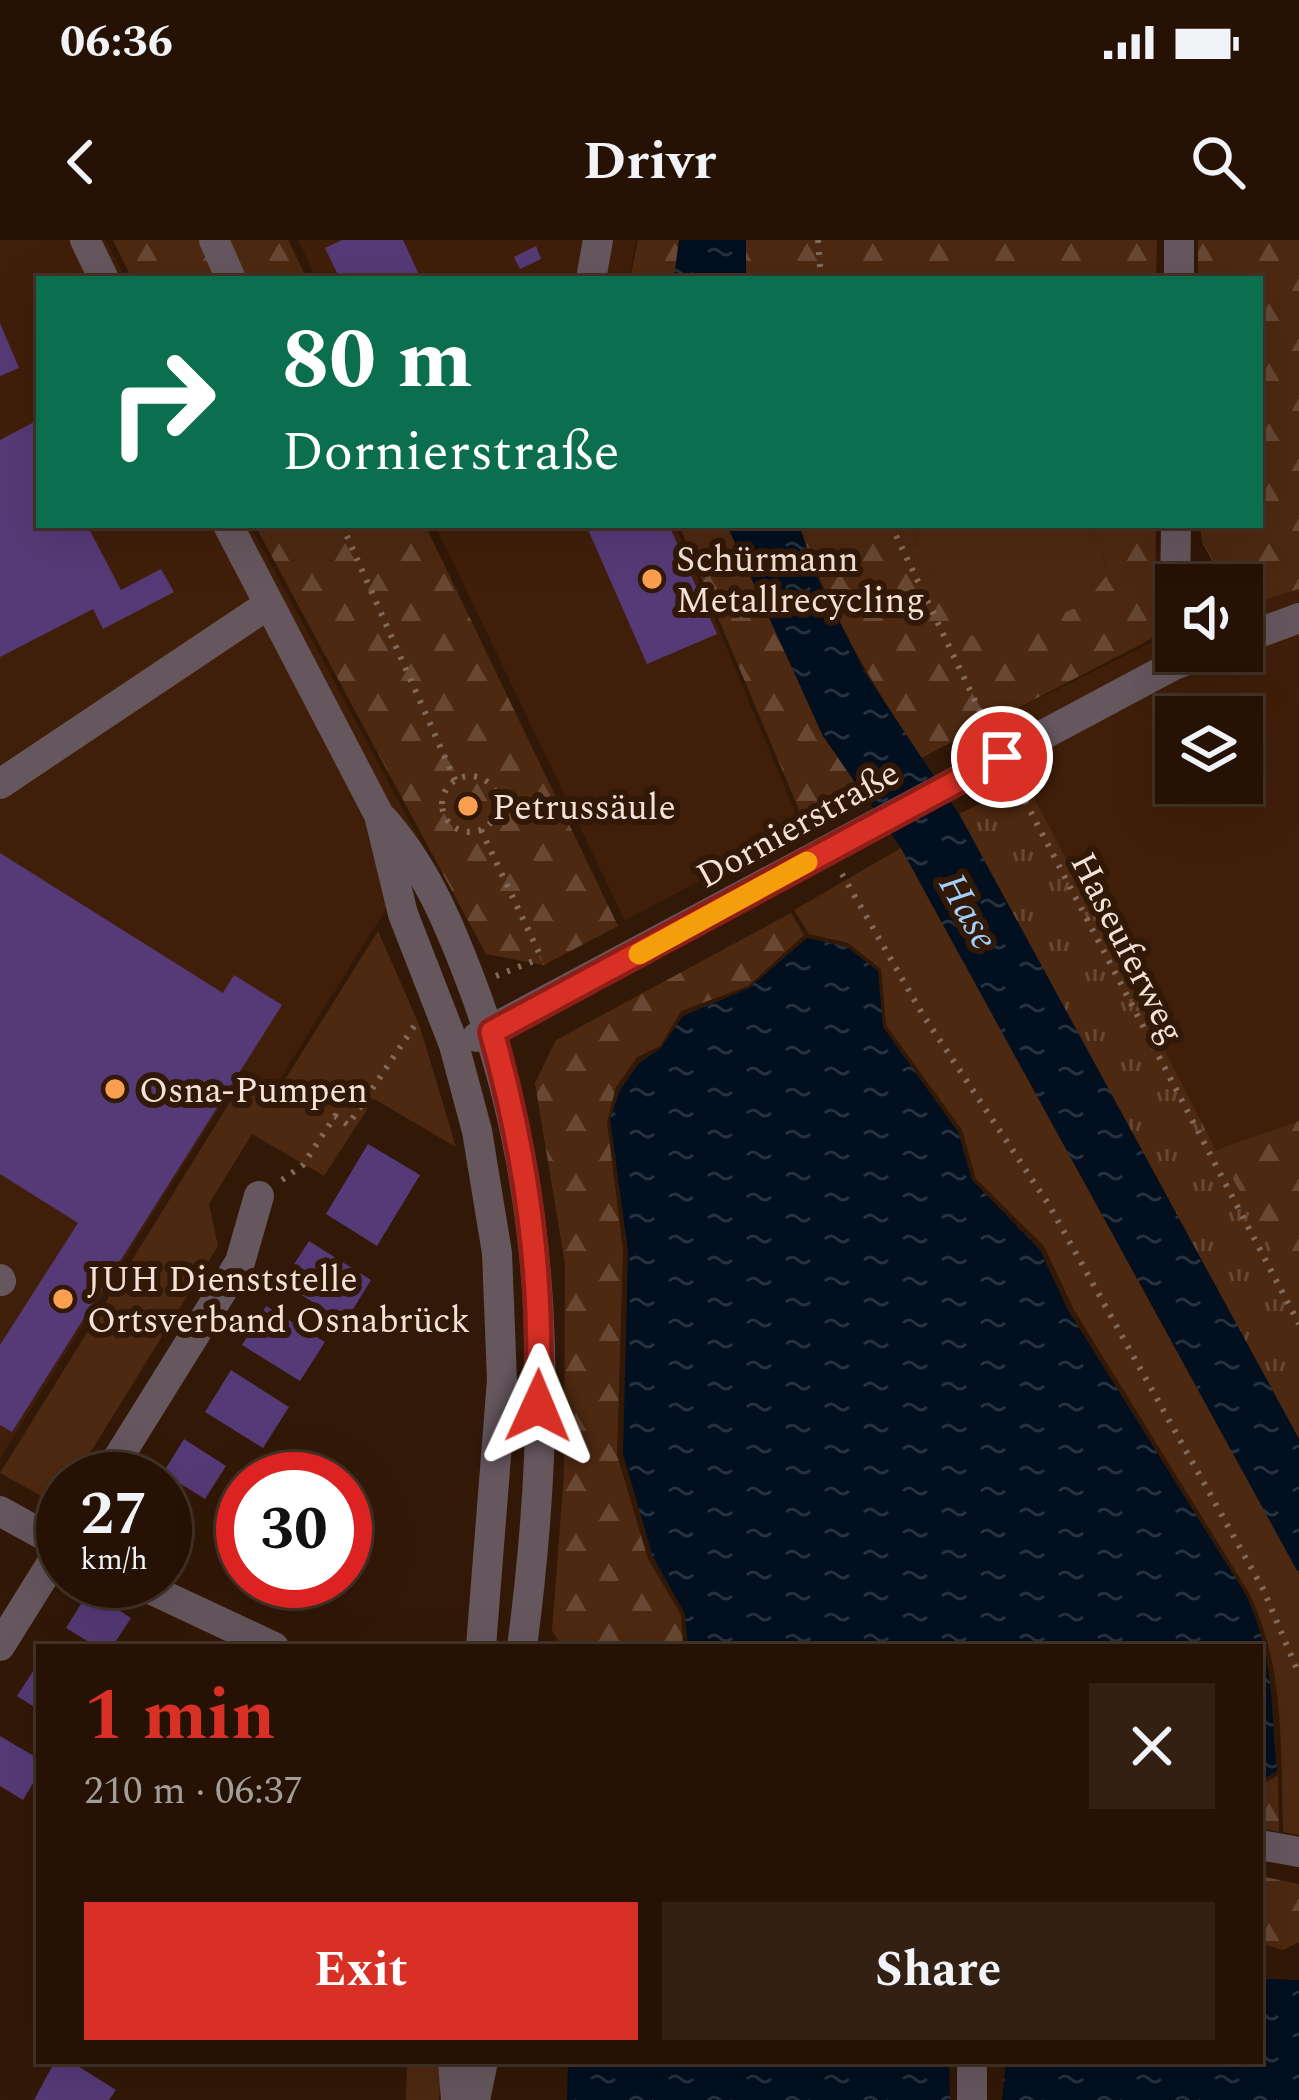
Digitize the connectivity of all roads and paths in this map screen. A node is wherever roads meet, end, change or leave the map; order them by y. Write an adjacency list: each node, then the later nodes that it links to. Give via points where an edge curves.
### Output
1 (85, 240): 6 (street)
2 (214, 240): 7 (street)
3 (598, 240): 8 (street)
4 (818, 240): 9 (path)
5 (1179, 240): 10 (street)
6 (103, 276)
7 (230, 276)
8 (592, 276)
9 (821, 276)
10 (1179, 276)
11 (230, 528): 16 (street)
12 (343, 528): 21 (path)
13 (892, 528): 20 (path, Haseuferweg)
14 (1176, 528): 15 (street)
15 (1175, 564)
16 (269, 604): 22 (street); 23 (street)
17 (1299, 618): 18 (street)
18 (1263, 632)
19 (1161, 672): 20 (street, Dornierstraße)
20 (1002, 757): 25 (street, Dornierstraße); 31 (path, Haseuferweg)
21 (455, 780): 24 (path, via 442,798 443,814 457,830); 24 (path, via 478,777 493,787 498,808)
22 (0, 784)
23 (379, 815): 28 (street, via 409,848 451,927); 29 (street, via 403,914)
24 (481, 830): 26 (path)
25 (828, 850): 26 (street, Dornierstraße); 41 (path, via 923,1015 1049,1205 1263,1589)
26 (559, 995): 28 (street, Dornierstraße)
27 (423, 1012): 30 (path, via 348,1125 334,1116 303,1165)
28 (492, 1032): 29 (street, Dornierstraße); 39 (street, via 518,1125 538,1248 537,1451)
29 (454, 1045): 38 (street, via 497,1252 502,1380)
30 (259, 1196): 32 (street, via 240,1262)
31 (1299, 1324)
32 (122, 1452)
33 (0, 1511): 34 (street)
34 (36, 1531)
35 (36, 1589): 40 (street)
36 (191, 1608): 37 (street)
37 (268, 1644)
38 (482, 1644)
39 (522, 1644)
40 (0, 1646)
41 (1299, 1675)
42 (1263, 1846): 43 (street)
43 (1299, 1852)
44 (453, 2064): 47 (street)
45 (482, 2064): 48 (street)
46 (972, 2064): 49 (street)
47 (456, 2100)
48 (475, 2100)
49 (972, 2100)

